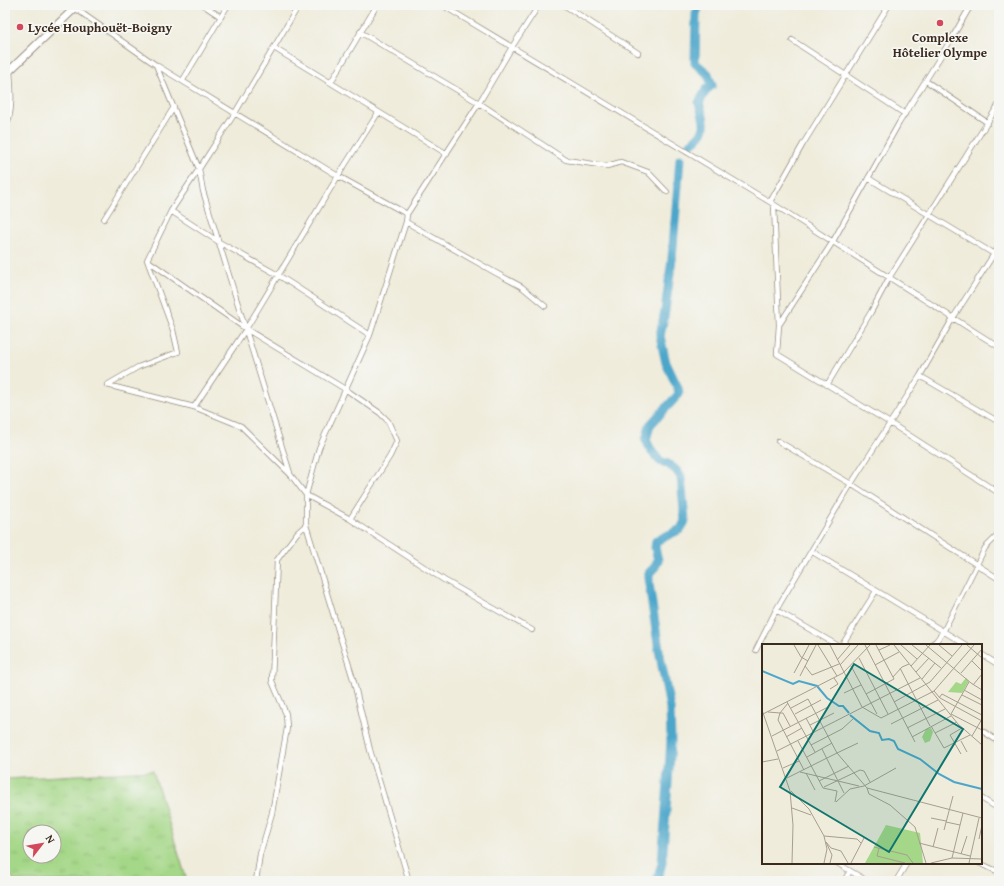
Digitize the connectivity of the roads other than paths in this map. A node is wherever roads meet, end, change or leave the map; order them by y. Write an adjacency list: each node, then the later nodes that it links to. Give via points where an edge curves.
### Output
1 (203, 5): 11 (street)
2 (228, 5): 11 (street)
3 (299, 5): 15 (street)
4 (377, 5): 12 (street)
5 (539, 5): 14 (street)
6 (564, 5): 16 (street)
7 (888, 5): 19 (street)
8 (971, 5): 21 (street)
9 (445, 6): 14 (street)
10 (77, 7): 17 (street); 18 (main road)
11 (221, 17): 20 (street)
12 (360, 32): 22 (street); 23 (street)
13 (792, 40): 19 (street)
14 (512, 47): 23 (street); 36 (street)
15 (274, 48): 22 (street); 26 (street)
16 (638, 53)
17 (156, 65): 20 (street); 25 (street)
18 (7, 73): 30 (street, via 12,89)
19 (845, 76): 28 (street); 36 (street, via 803,144)
20 (183, 80): 26 (street)
21 (926, 81): 28 (street); 29 (street)
22 (331, 82): 27 (street)
23 (479, 103): 31 (street); 35 (street, via 566,160 607,166 621,162 648,172)
24 (999, 104): 29 (street)
25 (174, 107): 32 (street); 40 (street)
26 (235, 113): 32 (street); 33 (street)
27 (378, 113): 31 (street); 33 (street)
28 (905, 114): 34 (street)
29 (988, 123): 39 (street)
30 (5, 127)
31 (447, 154): 38 (street)
32 (199, 169): 37 (street); 42 (street, via 203,192)
33 (338, 176): 38 (street); 48 (street)
34 (868, 178): 39 (street); 43 (street)
35 (667, 192)
36 (772, 204): 43 (street); 52 (street)
37 (170, 211): 42 (street); 47 (street)
38 (407, 214): 41 (street)
39 (929, 215): 45 (street); 49 (street)
40 (104, 219)
41 (406, 222): 50 (street, via 522,286); 54 (street)
42 (219, 242): 48 (street); 53 (street)
43 (832, 243): 49 (street); 52 (street)
44 (999, 246): 45 (street)
45 (994, 254): 46 (street); 51 (street)
46 (999, 257)
47 (147, 260): 53 (street); 59 (street, via 173,330 178,352 138,367 107,385)
48 (278, 275): 53 (street); 54 (street)
49 (889, 278): 51 (street); 57 (street)
50 (545, 306)
51 (953, 318): 55 (street); 56 (street)
52 (778, 325): 57 (street, via 777,354)
53 (246, 329): 58 (street); 59 (street); 63 (street)
54 (370, 335): 58 (street)
55 (999, 347)
56 (920, 376): 60 (street); 61 (street)
57 (827, 385): 61 (street)
58 (345, 389): 66 (street, via 319,448); 67 (street, via 388,421 396,441 390,456)
59 (194, 407): 63 (street, via 241,426)
60 (999, 422)
61 (890, 423): 64 (street); 65 (street)
62 (778, 441): 64 (street)
63 (290, 474): 66 (street)
64 (851, 484): 70 (street); 71 (street)
65 (999, 493)
66 (306, 495): 67 (street); 68 (street)
67 (350, 519): 75 (street, via 444,580)
68 (306, 525): 95 (street, via 277,560 272,681 286,714 287,728 272,813 260,854); 96 (street, via 354,682 370,750)
69 (999, 534): 71 (street, via 985,548)
70 (811, 551): 73 (street); 74 (street)
71 (976, 565): 72 (street); 76 (street)
72 (999, 579)
73 (876, 591): 76 (street); 78 (street)
74 (776, 610): 77 (street); 81 (street)
75 (532, 630)
76 (943, 632): 79 (street); 80 (street)
77 (836, 644)
78 (843, 644)
79 (932, 644)
80 (964, 644)
81 (756, 650)
82 (982, 655): 83 (street)
83 (999, 665)
84 (982, 731): 85 (street)
85 (999, 742)
86 (982, 799): 87 (street)
87 (999, 809)
88 (838, 864): 92 (street)
89 (906, 864): 99 (street)
90 (981, 864): 93 (street)
91 (5, 868): 94 (street)
92 (850, 871): 97 (street); 98 (street)
93 (999, 872)
94 (9, 881)
95 (256, 881)
96 (409, 881)
97 (844, 881)
98 (867, 881)
99 (896, 881)

